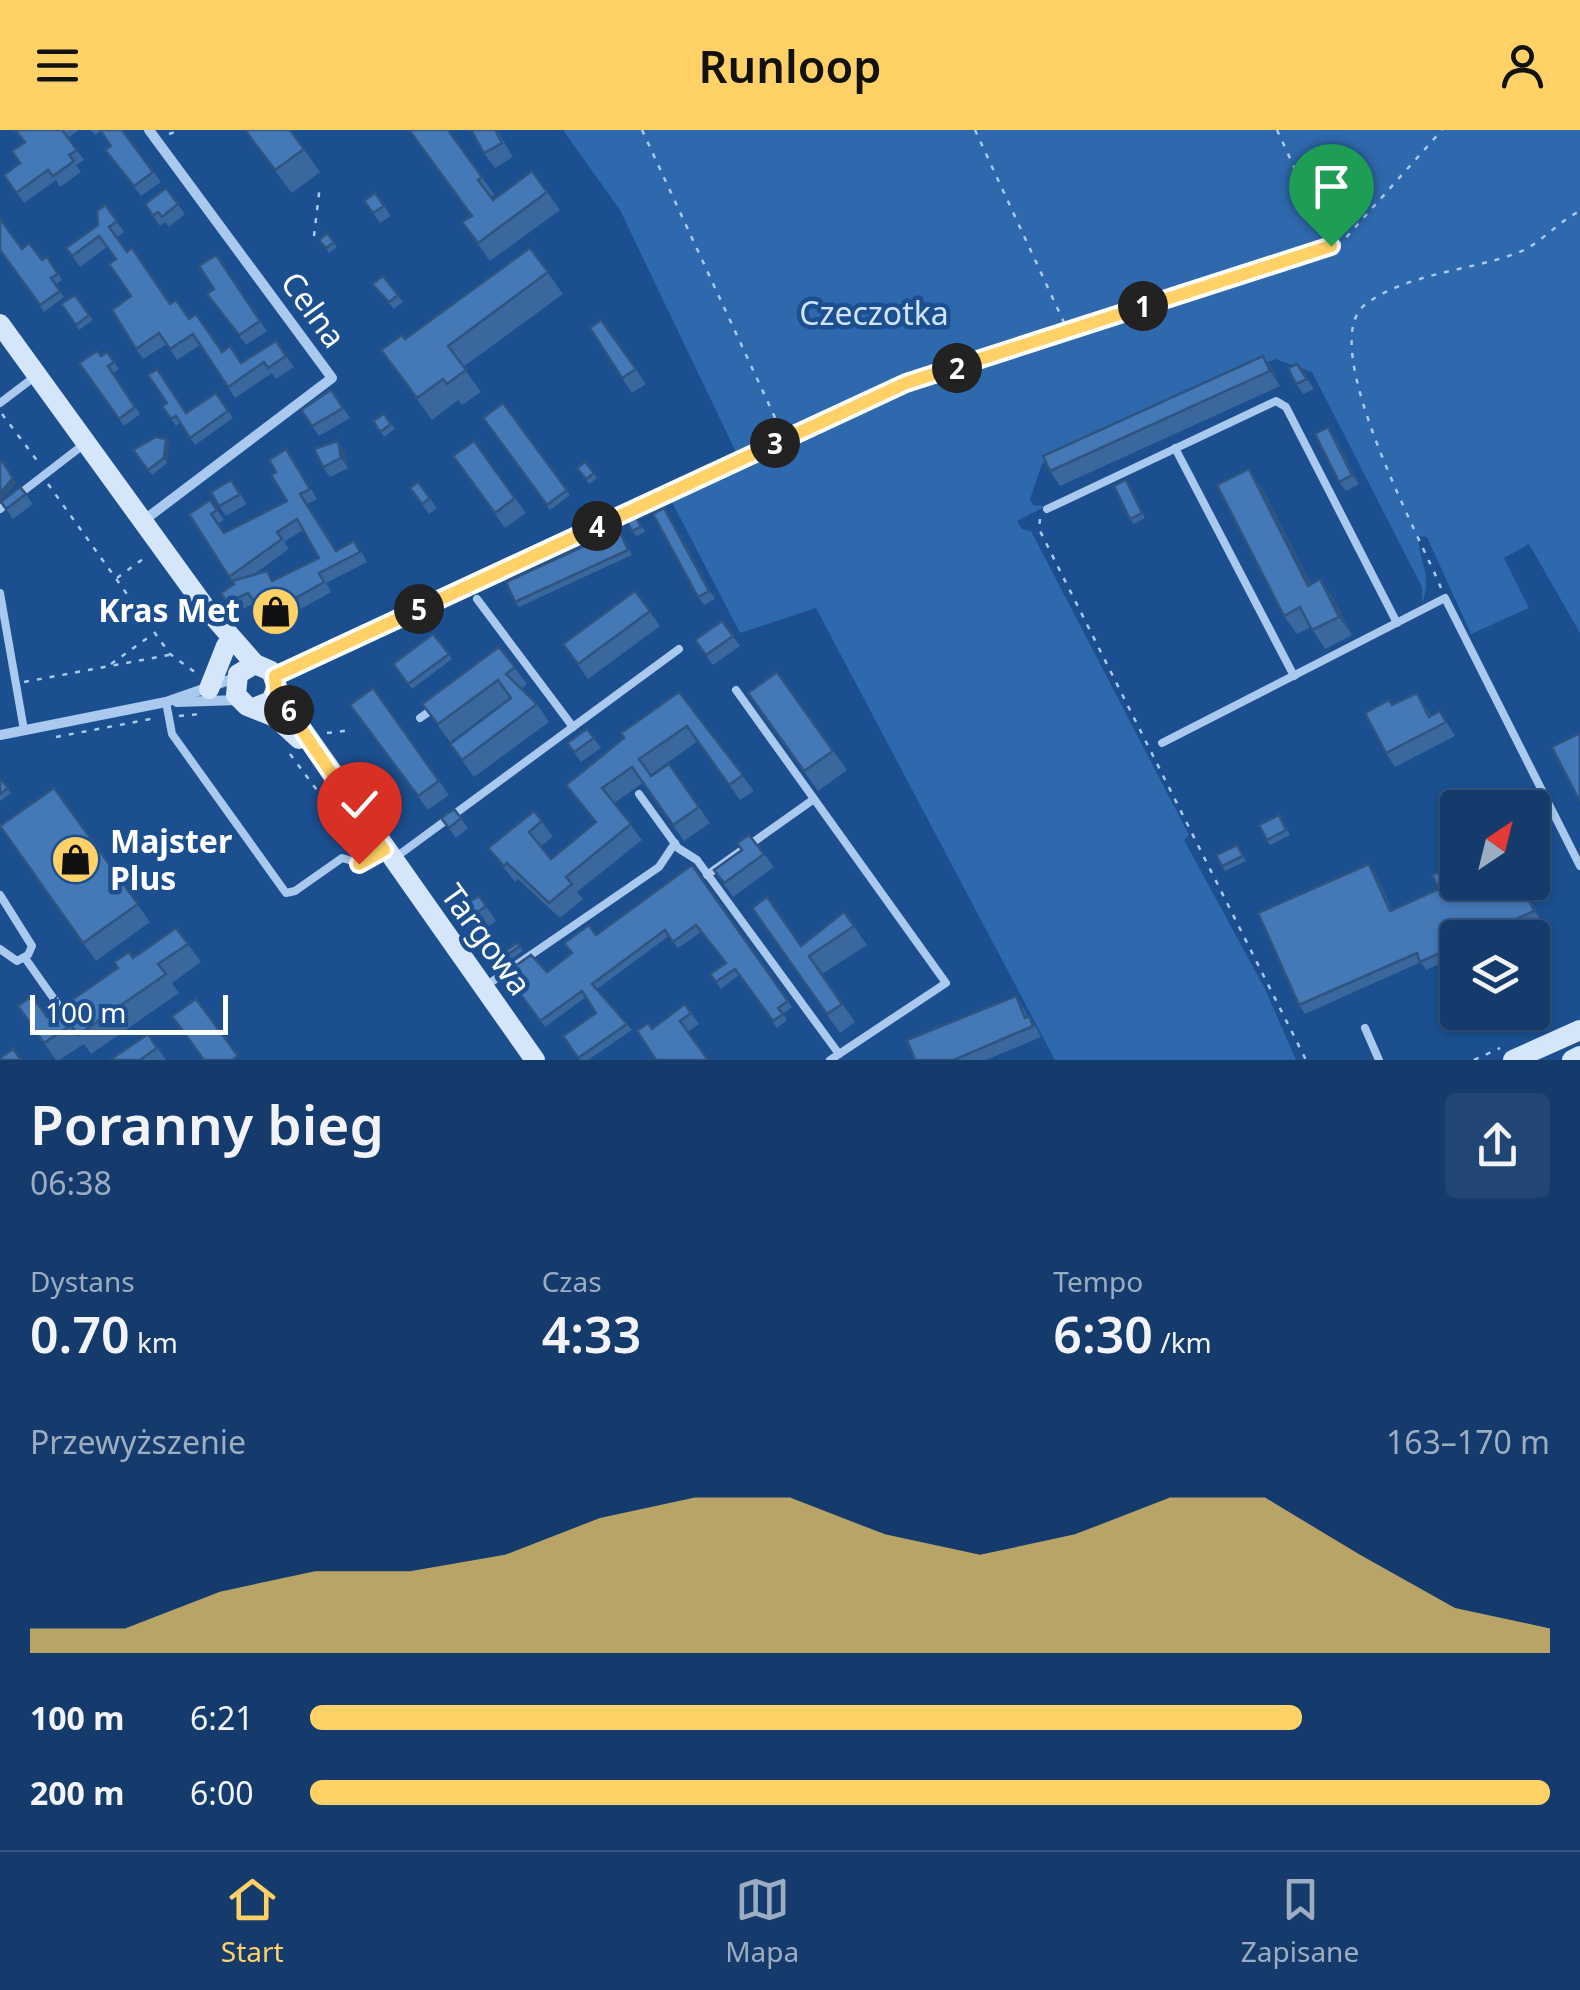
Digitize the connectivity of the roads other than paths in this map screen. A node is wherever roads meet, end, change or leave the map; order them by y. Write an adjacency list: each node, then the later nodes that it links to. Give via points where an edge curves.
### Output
1 (149, 130): 10 (street, Celna, via 332,378)
2 (0, 324): 3 (street)
3 (37, 375): 4 (lane); 5 (street)
4 (0, 403)
5 (86, 443): 8 (lane); 10 (street)
6 (1176, 448): 9 (lane); 15 (lane, via 1269,402 1286,407); 22 (lane)
7 (704, 476): 23 (street)
8 (0, 510)
9 (1047, 510)
10 (143, 521): 14 (street)
11 (0, 594): 13 (lane)
12 (477, 598): 18 (lane)
13 (1, 605): 16 (lane)
14 (205, 607): 17 (street); 21 (street)
15 (1398, 623): 22 (lane); 39 (lane, via 1445,598)
16 (4, 638): 31 (lane)
17 (226, 646): 21 (street); 25 (street)
18 (514, 648): 20 (lane); 30 (lane)
19 (678, 649): 30 (lane)
20 (499, 660)
21 (243, 672): 23 (street, via 267,667); 25 (street); 28 (street)
22 (1294, 676): 33 (lane)
23 (276, 684): 28 (street, via 271,702); 34 (street, Targowa)
24 (736, 690): 36 (lane)
25 (210, 695): 27 (street); 28 (street)
26 (452, 695): 29 (lane)
27 (166, 702): 31 (street); 38 (lane, via 172,734 286,892 342,858 359,864)
28 (248, 704): 34 (street, Targowa, via 275,717)
29 (420, 718)
30 (572, 727): 38 (lane)
31 (24, 730): 32 (street)
32 (0, 735)
33 (1162, 743)
34 (318, 758): 38 (street, Targowa)
35 (639, 794): 37 (lane)
36 (814, 799): 40 (lane); 49 (lane, via 946,982)
37 (675, 843): 40 (lane); 44 (lane, via 658,866)
38 (382, 856): 44 (street, Targowa)
39 (1580, 866)
40 (707, 874): 49 (lane)
41 (2, 901): 43 (lane, via 31,940)
42 (0, 949): 43 (lane, via 12,960)
43 (25, 958): 45 (lane)
44 (483, 987): 50 (street, Targowa)
45 (68, 1020)
46 (1366, 1028): 51 (lane)
47 (1580, 1030): 52 (street)
48 (1580, 1056): 53 (street)
49 (834, 1057)
50 (535, 1060)
51 (1379, 1060)
52 (1513, 1060)
53 (1572, 1060)

